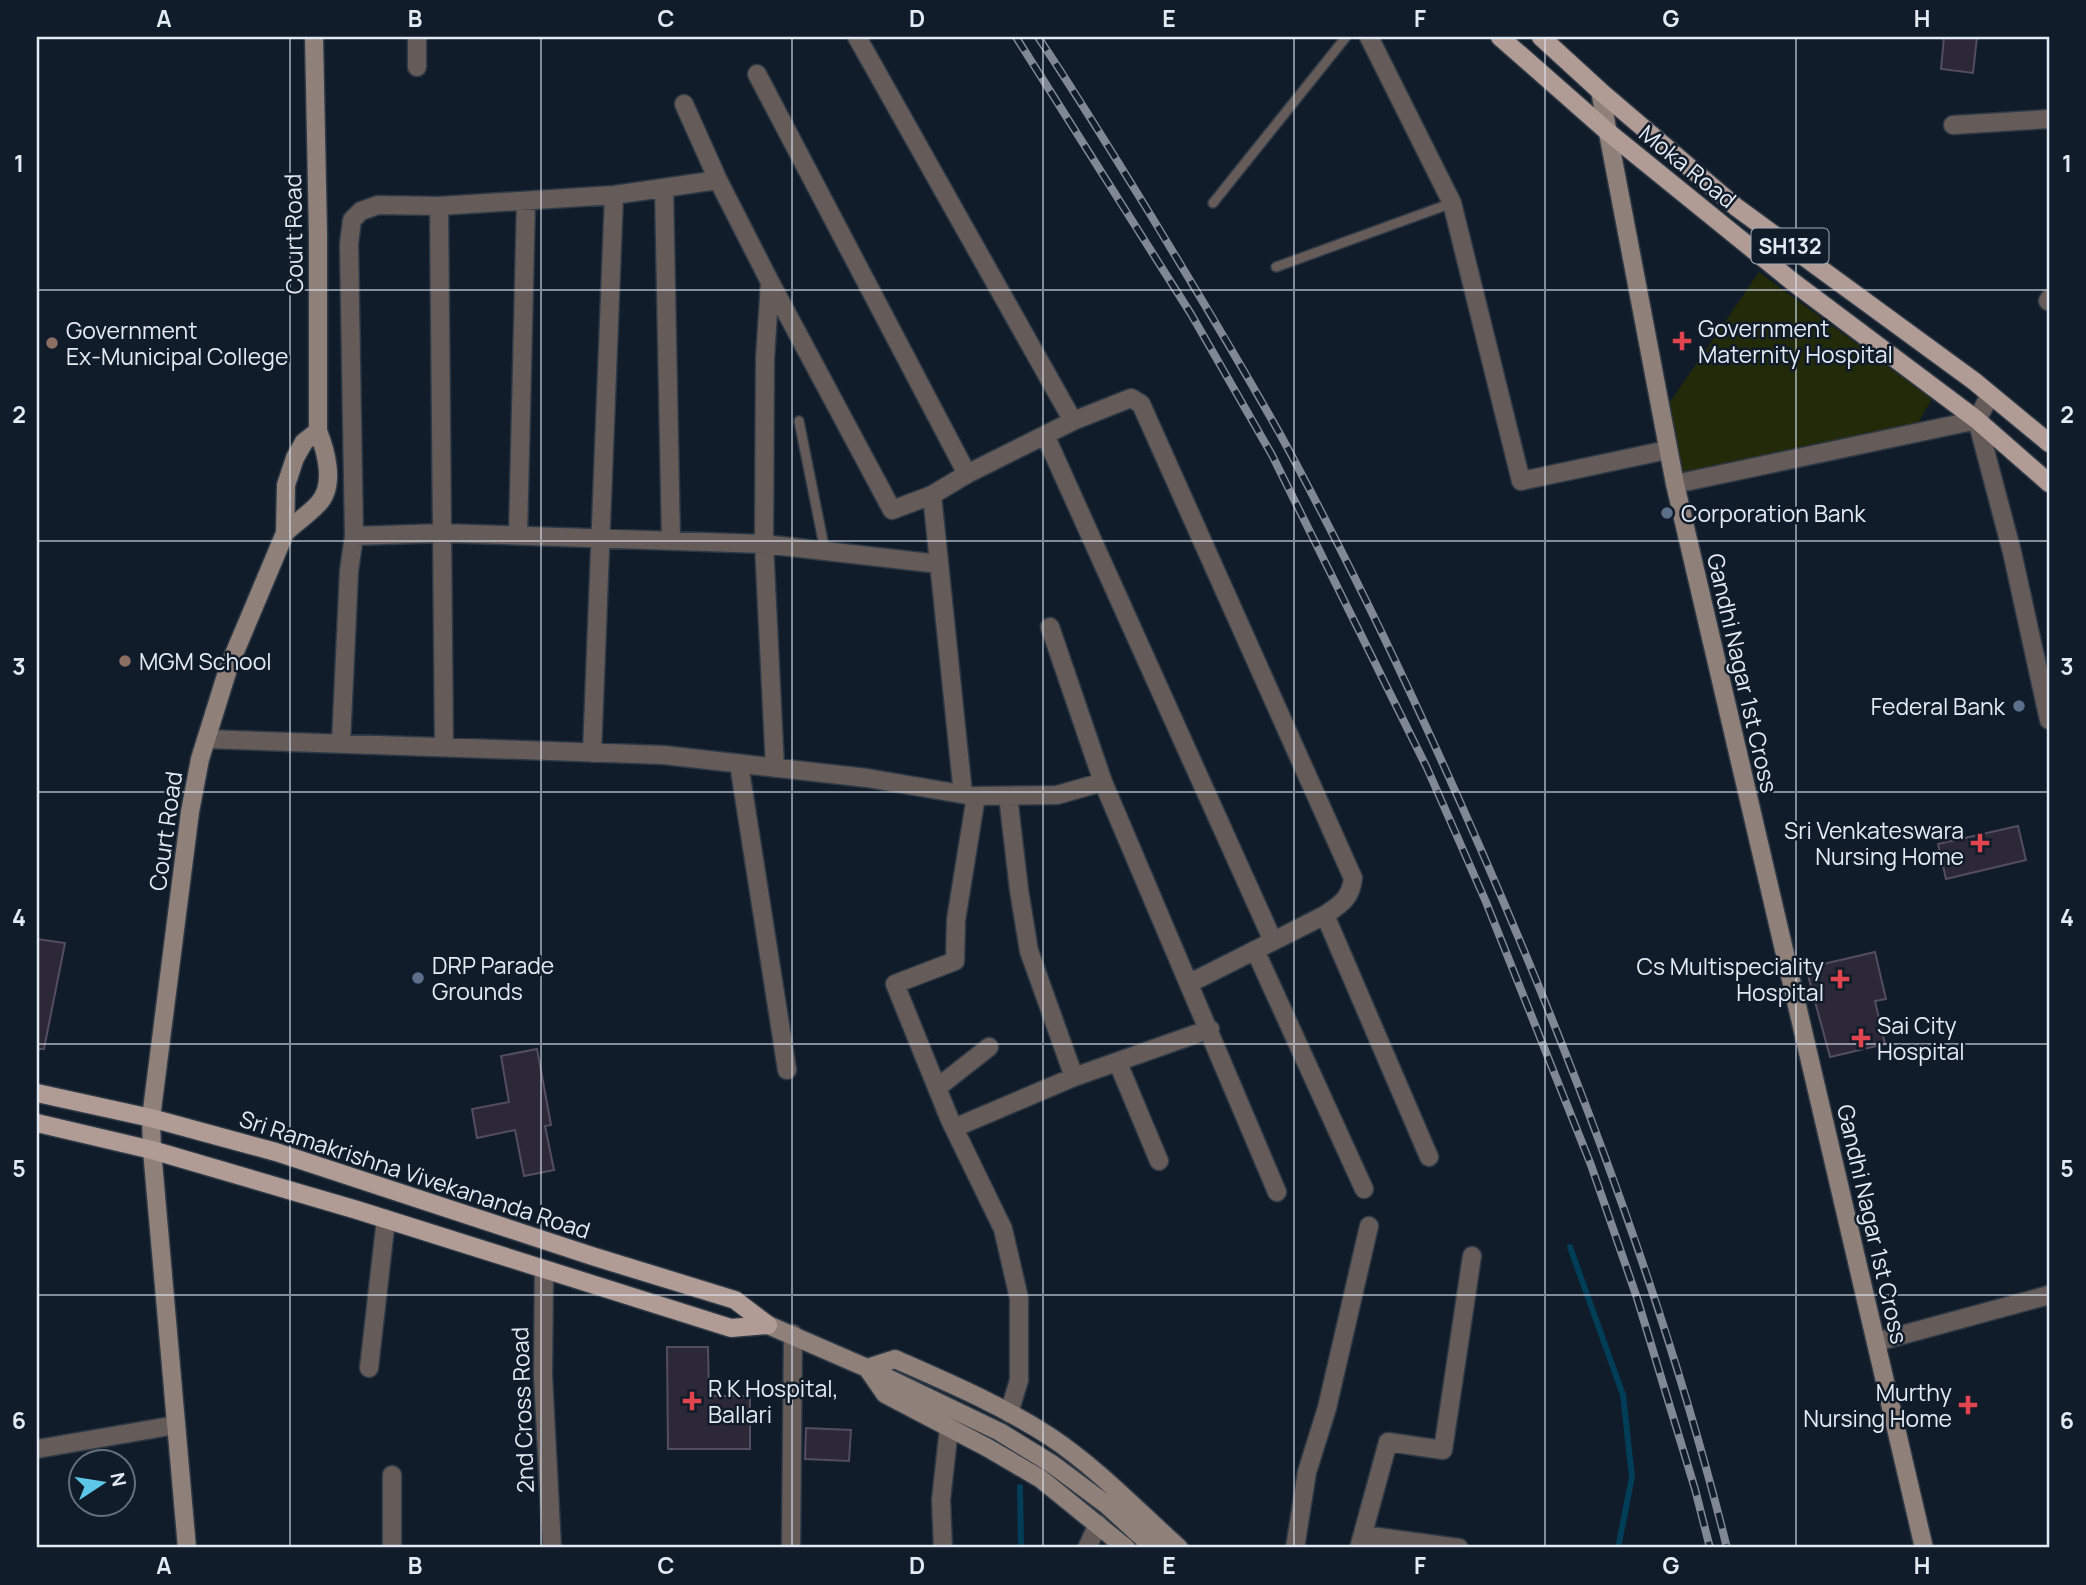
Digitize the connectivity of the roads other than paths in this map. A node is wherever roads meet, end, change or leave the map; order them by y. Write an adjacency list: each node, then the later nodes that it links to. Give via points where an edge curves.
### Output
1 (314, 37): 28 (street, Court Road)
2 (417, 37): 8 (street)
3 (857, 37): 27 (street)
4 (1346, 37): 19 (lane)
5 (1369, 37): 20 (street)
6 (1500, 37): 14 (main road, Moka Road / SH132)
7 (1541, 37): 10 (main road, Moka Road / SH132)
8 (417, 67)
9 (757, 74): 32 (street)
10 (1600, 91): 14 (street, Gandhi Nagar 1st Cross); 24 (main road, Moka Road / SH132, via 1736,206)
11 (684, 104): 15 (street)
12 (2049, 119): 13 (street)
13 (1953, 125)
14 (1608, 132): 25 (main road, Moka Road / SH132, via 1793,282); 31 (street, Gandhi Nagar 1st Cross)
15 (718, 180): 16 (street); 23 (street)
16 (664, 188): 17 (street); 41 (street)
17 (614, 195): 18 (street); 40 (street)
18 (526, 201): 21 (street); 38 (street)
19 (1213, 203)
20 (1452, 203): 22 (lane); 31 (street, via 1521,481)
21 (439, 206): 37 (street); 39 (street, via 378,205 352,220)
22 (1276, 267)
23 (770, 282): 35 (street, via 892,510); 42 (street)
24 (1990, 394): 25 (street); 30 (main road, Moka Road / SH132)
25 (1977, 420): 33 (main road, Moka Road / SH132); 34 (street); 46 (street)
26 (799, 421): 43 (lane)
27 (1073, 421): 29 (street); 56 (street, via 1130,398 1141,404 1353,878 1344,902)
28 (318, 431): 36 (street, Court Road, via 304,442 286,485); 36 (street, Court Road, via 327,458 325,491 320,503)
29 (1045, 435): 32 (street); 57 (street)
30 (2049, 443)
31 (1667, 450): 34 (street, Gandhi Nagar 1st Cross)
32 (967, 474): 35 (street)
33 (2047, 477)
34 (1675, 485): 82 (street, Gandhi Nagar 1st Cross)
35 (932, 495): 44 (street)
36 (285, 533): 47 (street, Court Road, via 229,666)
37 (443, 533): 38 (street); 39 (street); 49 (street)
38 (518, 535): 40 (street)
39 (355, 536): 48 (street, via 349,571)
40 (601, 540): 41 (street); 50 (street)
41 (671, 541): 42 (street)
42 (764, 544): 43 (street); 52 (street)
43 (825, 551): 44 (street)
44 (939, 564): 54 (street)
45 (1050, 627): 53 (street)
46 (2049, 720)
47 (206, 739): 48 (street); 67 (street, Court Road, via 190,812)
48 (341, 743): 49 (street)
49 (444, 747): 50 (street)
50 (592, 753): 51 (street)
51 (739, 764): 52 (street); 63 (street)
52 (775, 768): 54 (street)
53 (1103, 782): 55 (street, via 1057,795); 59 (street)
54 (970, 795): 55 (street); 65 (street, via 955,961 895,984)
55 (1008, 796): 64 (street, via 1029,951)
56 (1325, 915): 57 (street); 71 (street)
57 (1273, 941): 58 (street)
58 (1255, 950): 59 (street); 73 (street)
59 (1190, 983): 60 (street)
60 (1210, 1029): 62 (street); 74 (street)
61 (989, 1047): 65 (street)
62 (1118, 1063): 64 (street); 72 (street)
63 (787, 1070)
64 (1074, 1077): 69 (street)
65 (937, 1088): 69 (street)
66 (37, 1093): 67 (main road, Sri Ramakrishna Vivekananda Road)
67 (151, 1118): 70 (street, Court Road); 80 (main road, Sri Ramakrishna Vivekananda Road, via 276,1152 736,1300)
68 (37, 1123): 70 (main road, Sri Ramakrishna Vivekananda Road)
69 (954, 1128): 85 (street, via 1003,1229 1019,1298 1019,1380)
70 (152, 1150): 75 (main road, Sri Ramakrishna Vivekananda Road); 86 (street, Court Road)
71 (1429, 1157)
72 (1159, 1161)
73 (1364, 1189)
74 (1277, 1192)
75 (386, 1219): 78 (main road, Sri Ramakrishna Vivekananda Road); 83 (street)
76 (1370, 1226): 101 (street, via 1307,1472)
77 (1472, 1256): 91 (street, via 1443,1450 1388,1442)
78 (544, 1271): 80 (main road, Sri Ramakrishna Vivekananda Road, via 731,1328); 94 (street, 2nd Cross Road, via 543,1376)
79 (2049, 1295): 82 (street)
80 (768, 1325): 81 (street, Sri Ramakrishna Vivekananda Road)
81 (793, 1334): 84 (street, Sri Ramakrishna Vivekananda Road); 95 (street)
82 (1876, 1342): 103 (street, Gandhi Nagar 1st Cross)
83 (369, 1368)
84 (867, 1368): 85 (street, via 895,1359); 87 (street, Sri Ramakrishna Vivekananda Road, via 885,1394); 99 (street, via 1000,1432 1052,1464)
85 (1009, 1413): 100 (street, via 1079,1458)
86 (176, 1425): 88 (street); 92 (street, Court Road)
87 (949, 1428): 90 (street, Sri Ramakrishna Vivekananda Road, via 1041,1479); 96 (street)
88 (37, 1449)
89 (392, 1475): 93 (street)
90 (1098, 1524): 97 (street); 98 (street, Sri Ramakrishna Vivekananda Road)
91 (1361, 1542): 102 (street)
92 (187, 1548)
93 (391, 1548)
94 (552, 1548)
95 (791, 1548)
96 (943, 1548)
97 (1087, 1548)
98 (1126, 1548)
99 (1154, 1548)
100 (1179, 1548)
101 (1295, 1548)
102 (1459, 1548)
103 (1924, 1548)

